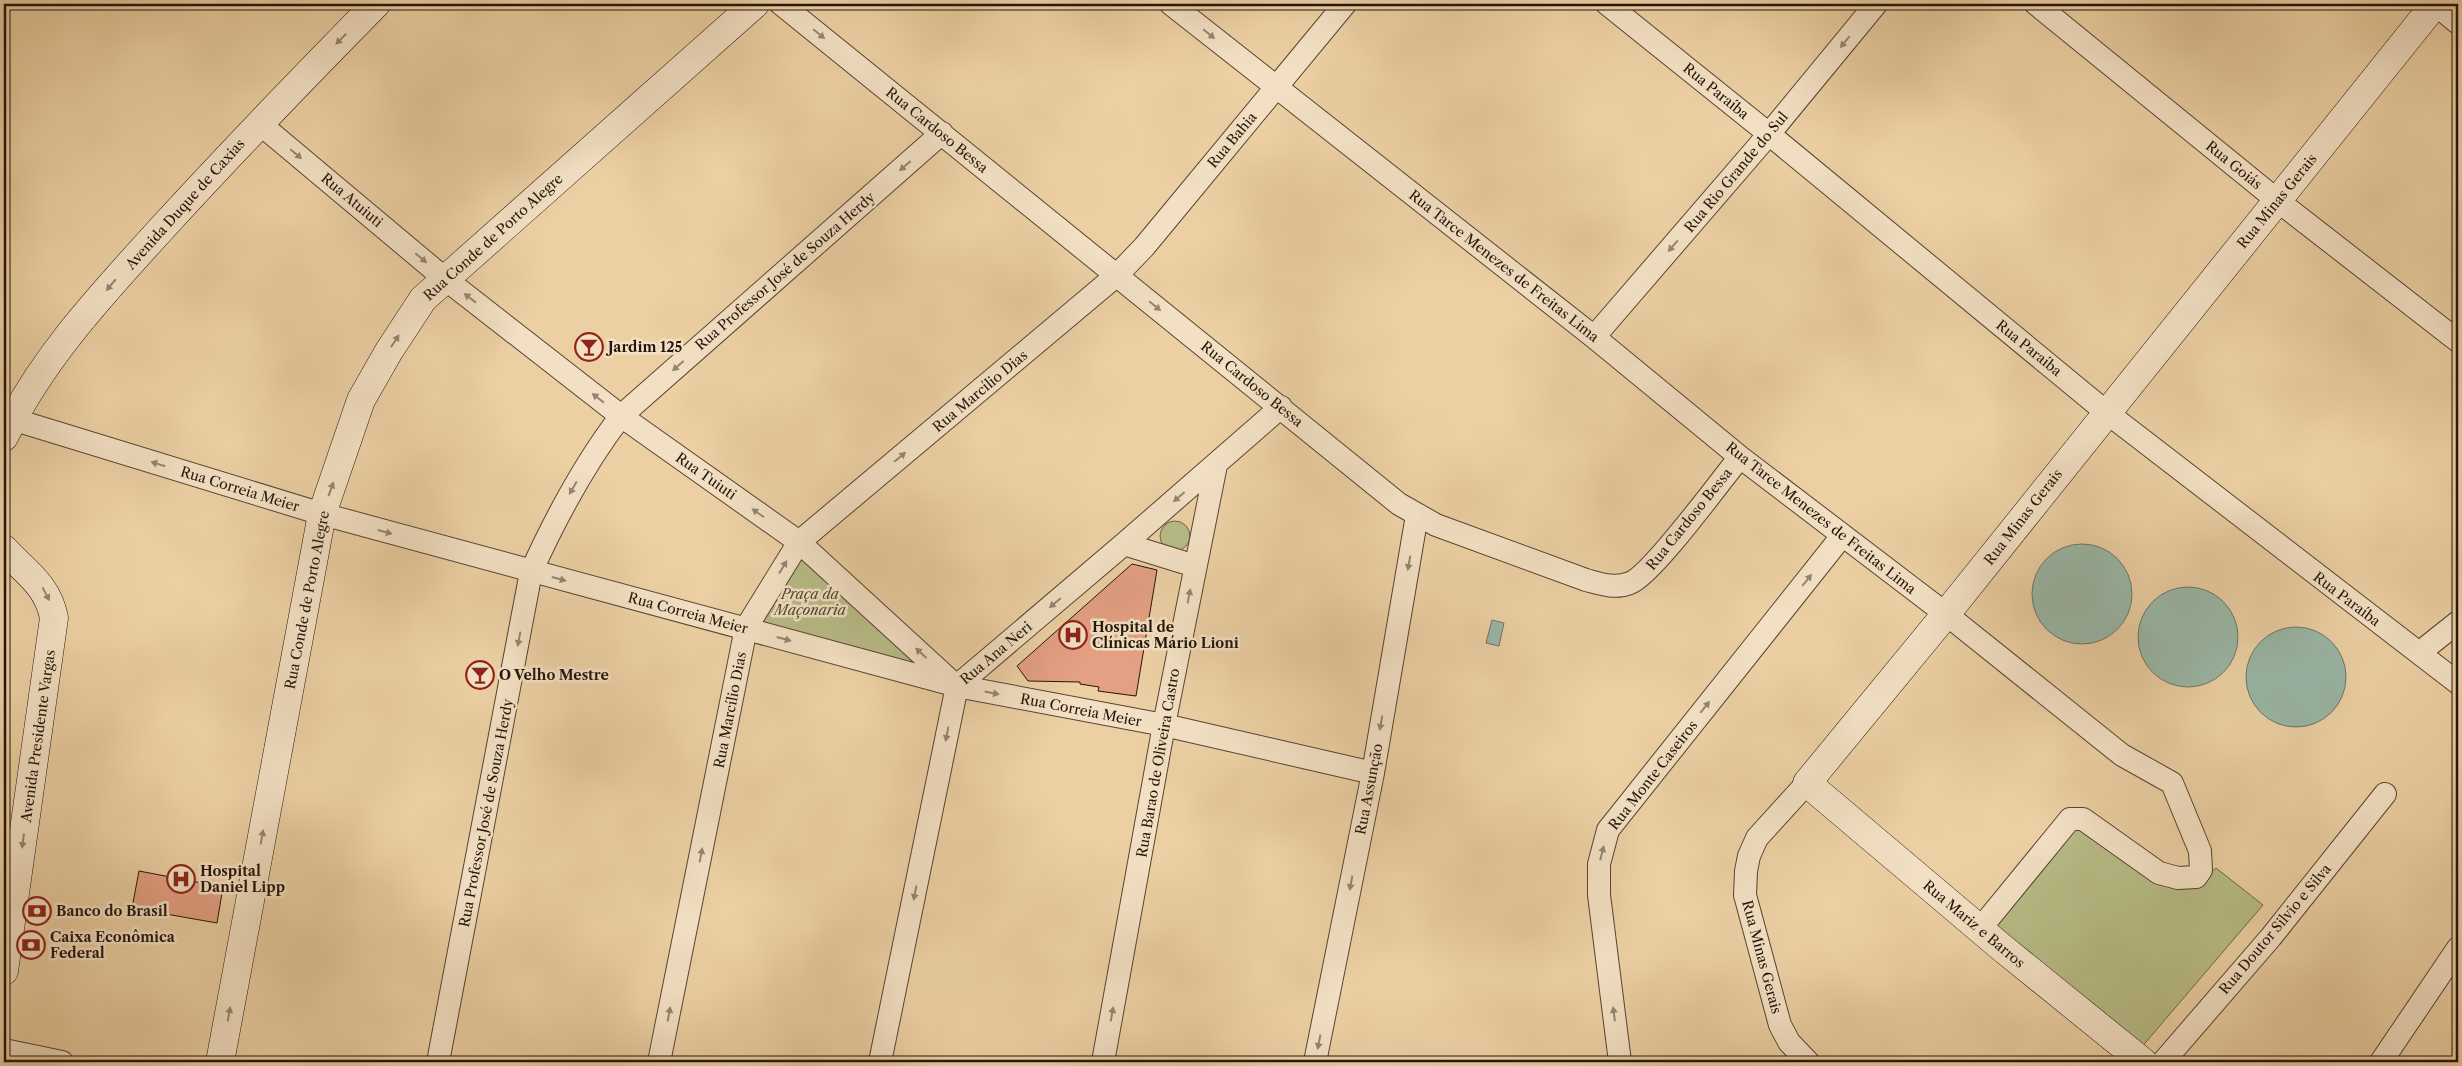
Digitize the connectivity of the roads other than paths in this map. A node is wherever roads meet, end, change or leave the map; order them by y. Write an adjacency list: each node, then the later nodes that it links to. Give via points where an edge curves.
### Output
1 (376, 4): 12 (main road, Avenida Duque de Caxias, one-way to 12)
2 (755, 4): 17 (main road, Rua Conde de Porto Alegre)
3 (781, 4): 13 (street, Rua Cardoso Bessa, one-way to 13)
4 (1171, 4): 11 (street, Rua Tarce Menezes de Freitas Lima, one-way to 11)
5 (1345, 4): 11 (street, Rua Bahia)
6 (1607, 4): 14 (street, Rua Paraíba)
7 (1876, 4): 14 (street, Rua Rio Grande do Sul, one-way to 14)
8 (2036, 4): 15 (street, Rua Goiás)
9 (2435, 4): 10 (street); 15 (main road, Rua Minas Gerais)
10 (2458, 23)
11 (1276, 87): 16 (street, Rua Bahia, via 1144,247); 18 (street, Rua Tarce Menezes de Freitas Lima)
12 (259, 123): 17 (street, Rua Atuiuti, one-way to 17); 23 (main road, Avenida Duque de Caxias, one-way to 23, via 115,280 50,360)
13 (942, 134): 16 (street, Rua Cardoso Bessa); 22 (street, Rua Professor José de Souza Herdy, one-way to 22)
14 (1770, 134): 18 (street, Rua Rio Grande do Sul, one-way to 18); 21 (street, Rua Paraíba)
15 (2278, 201): 19 (street, Rua Goiás); 21 (main road, Rua Minas Gerais)
16 (1117, 275): 20 (street, Rua Cardoso Bessa, one-way to 20); 29 (street, Rua Marcílio Dias, one-way to 16)
17 (444, 278): 22 (street, Rua Tuiuti, one-way to 17); 26 (main road, Rua Conde de Porto Alegre, one-way to 17, via 362,400 389,350 423,299)
18 (1594, 337): 24 (street, Rua Tarce Menezes de Freitas Lima)
19 (2458, 341)
20 (1280, 407): 25 (street, Rua Ana Neri); 27 (street, Rua Cardoso Bessa)
21 (2106, 412): 34 (main road, Rua Minas Gerais); 37 (street, Rua Paraíba)
22 (621, 416): 29 (street, Rua Tuiuti, one-way to 22); 33 (street, Rua Professor José de Souza Herdy, one-way to 33, via 597,446 574,486)
23 (8, 428): 26 (street, Rua Correia Meier, one-way to 23)
24 (1740, 457): 27 (street, Rua Cardoso Bessa, via 1654,563 1638,579 1620,586 1586,580); 28 (street, Rua Tarce Menezes de Freitas Lima)
25 (1216, 465): 30 (street, Rua Ana Neri, one-way to 30); 32 (street, Rua Barao de Oliveira Castro)
26 (322, 514): 33 (street, Rua Correia Meier, one-way to 33); 49 (main road, Rua Conde de Porto Alegre, one-way to 26)
27 (1417, 515): 41 (street, Rua Assunção, one-way to 41)
28 (1842, 536): 34 (street, Rua Tarce Menezes de Freitas Lima); 55 (street, Rua Monte Caseiros, one-way to 28, via 1600,895 1599,864 1608,830)
29 (799, 542): 36 (street, Rua Marcílio Dias, one-way to 29); 39 (street, Rua Tuiuti, one-way to 29)
30 (1124, 544): 32 (street); 39 (street, Rua Ana Neri, one-way to 39)
31 (4, 549): 46 (main road, Avenida Presidente Vargas, one-way to 46, via 41,585 48,595 54,618)
32 (1195, 566): 40 (street, Rua Barao de Oliveira Castro, one-way to 32)
33 (532, 572): 36 (street, Rua Correia Meier, one-way to 36); 50 (street, Rua Professor José de Souza Herdy, one-way to 50)
34 (1946, 614): 42 (main road, Rua Minas Gerais); 44 (street, Rua Tarce Menezes de Freitas Lima, via 2122,755 2172,783 2202,861 2202,870 2196,877 2168,876 2159,873 2083,819 2070,819)
35 (2458, 622): 37 (street)
36 (746, 628): 39 (street, Rua Correia Meier, one-way to 39); 51 (street, Rua Marcílio Dias, one-way to 36)
37 (2419, 653): 38 (street, Rua Paraíba)
38 (2458, 683)
39 (957, 686): 40 (street, Rua Correia Meier, one-way to 40); 52 (street, Rua Ana Neri, one-way to 52)
40 (1164, 725): 41 (street, Rua Correia Meier); 53 (street, Rua Barao de Oliveira Castro, one-way to 40)
41 (1372, 773): 54 (street, Rua Assunção, one-way to 54)
42 (1807, 783): 44 (main road, Rua Mariz e Barros); 56 (street, Rua Minas Gerais, via 1757,838 1749,856 1745,894 1780,1025 1789,1042)
43 (2385, 794): 58 (street, Rua Doutor Silvio e Silva, via 2270,937)
44 (1980, 929): 57 (main road, Rua Mariz e Barros)
45 (2458, 948): 59 (street)
46 (4, 971)
47 (4, 1050): 48 (street)
48 (62, 1062)
49 (220, 1062)
50 (438, 1062)
51 (659, 1062)
52 (880, 1062)
53 (1103, 1062)
54 (1315, 1062)
55 (1620, 1062)
56 (1808, 1062)
57 (2143, 1062)
58 (2163, 1062)
59 (2381, 1062)

